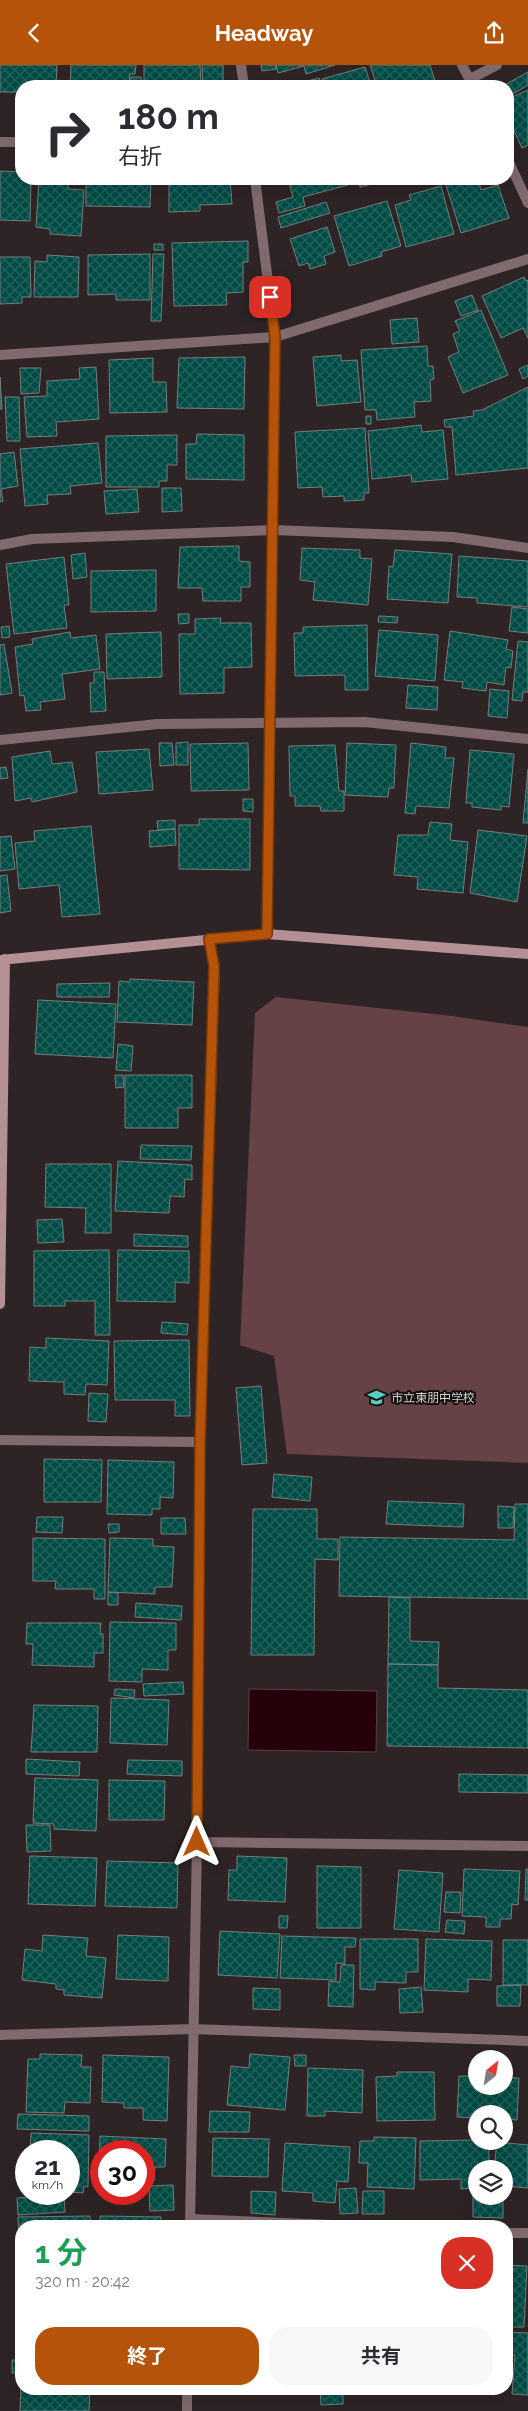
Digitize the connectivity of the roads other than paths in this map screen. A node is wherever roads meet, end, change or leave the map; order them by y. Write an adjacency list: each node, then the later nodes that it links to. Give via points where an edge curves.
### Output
1 (241, 65): 4 (street)
2 (462, 65): 5 (street)
3 (498, 65): 6 (street)
4 (243, 80)
5 (470, 80)
6 (476, 80)
7 (0, 142): 8 (street)
8 (15, 142)
9 (514, 173): 11 (street)
10 (256, 185): 13 (street)
11 (528, 203)
12 (528, 259): 13 (street)
13 (275, 337): 14 (street); 15 (street)
14 (0, 355)
15 (273, 530): 16 (street, via 32,539); 17 (street, via 453,537); 18 (street)
16 (0, 545)
17 (528, 548)
18 (268, 723): 19 (street, via 365,722); 20 (street, via 158,724); 21 (street)
19 (528, 739)
20 (0, 740)
21 (267, 934): 22 (street); 23 (street)
22 (209, 939): 24 (street); 27 (street, via 214,966)
23 (528, 954)
24 (2, 959): 25 (street)
25 (0, 1304)
26 (0, 1440): 27 (street)
27 (200, 1442): 28 (street)
28 (197, 1842): 29 (street); 30 (street)
29 (528, 1846)
30 (192, 2029): 31 (street); 32 (street); 33 (street)
31 (0, 2035)
32 (528, 2041)
33 (190, 2220)
34 (513, 2233): 35 (street)
35 (528, 2233)
36 (187, 2395): 37 (street)
37 (187, 2411)

